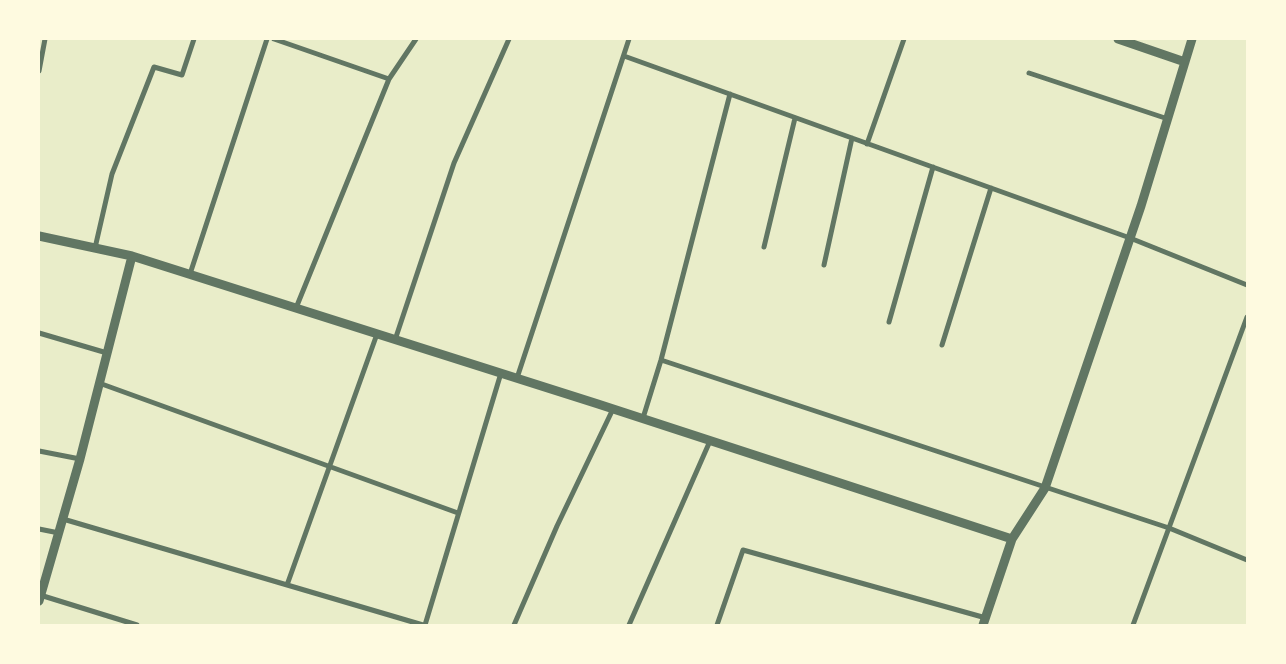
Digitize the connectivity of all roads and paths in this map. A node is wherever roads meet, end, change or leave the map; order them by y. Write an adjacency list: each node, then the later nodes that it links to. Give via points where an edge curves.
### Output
1 (45, 39): 13 (street)
2 (194, 39): 26 (street, via 182,75 154,67 112,174)
3 (267, 39): 29 (street)
4 (274, 39): 15 (street)
5 (416, 39): 15 (street)
6 (509, 39): 36 (street, via 454,163)
7 (628, 39): 11 (street)
8 (904, 39): 20 (street)
9 (1118, 39): 12 (street)
10 (1192, 39): 12 (street)
11 (624, 56): 16 (street); 41 (street)
12 (1185, 62): 18 (street)
13 (39, 71)
14 (1029, 73): 18 (street)
15 (390, 79): 31 (street)
16 (730, 94): 17 (street); 39 (street)
17 (795, 118): 19 (street); 25 (street)
18 (1168, 119): 24 (street)
19 (852, 138): 20 (street); 28 (street)
20 (867, 144): 21 (street)
21 (933, 167): 22 (street); 33 (street)
22 (991, 188): 24 (street); 37 (street)
23 (39, 236): 26 (street)
24 (1130, 238): 30 (street); 49 (street)
25 (764, 247)
26 (95, 248): 27 (street)
27 (132, 256): 29 (street); 38 (street)
28 (824, 265)
29 (190, 274): 31 (street)
30 (1247, 285)
31 (296, 308): 35 (street)
32 (1247, 317): 52 (street)
33 (889, 322)
34 (39, 333): 38 (street)
35 (377, 334): 36 (street); 48 (street)
36 (395, 340): 40 (street)
37 (942, 345)
38 (107, 353): 42 (street)
39 (662, 360): 44 (street); 49 (street)
40 (501, 373): 41 (street); 50 (street)
41 (518, 378): 43 (street)
42 (100, 383): 47 (street); 48 (street)
43 (613, 409): 44 (street); 62 (street)
44 (643, 418): 45 (street)
45 (710, 441): 55 (street); 63 (street)
46 (39, 451): 47 (street)
47 (80, 459): 51 (street)
48 (330, 467): 50 (street); 57 (street)
49 (1045, 488): 52 (street); 55 (street)
50 (458, 514): 61 (street)
51 (63, 519): 54 (street); 57 (street)
52 (1169, 528): 56 (street); 65 (street)
53 (39, 529): 54 (street)
54 (59, 533): 58 (street)
55 (1012, 539): 59 (street)
56 (1247, 560)
57 (287, 586): 61 (street)
58 (40, 598): 60 (street)
59 (984, 621): 64 (street, via 743,550)
60 (137, 625)
61 (424, 625)
62 (514, 625)
63 (629, 625)
64 (717, 625)
65 (1133, 625)

